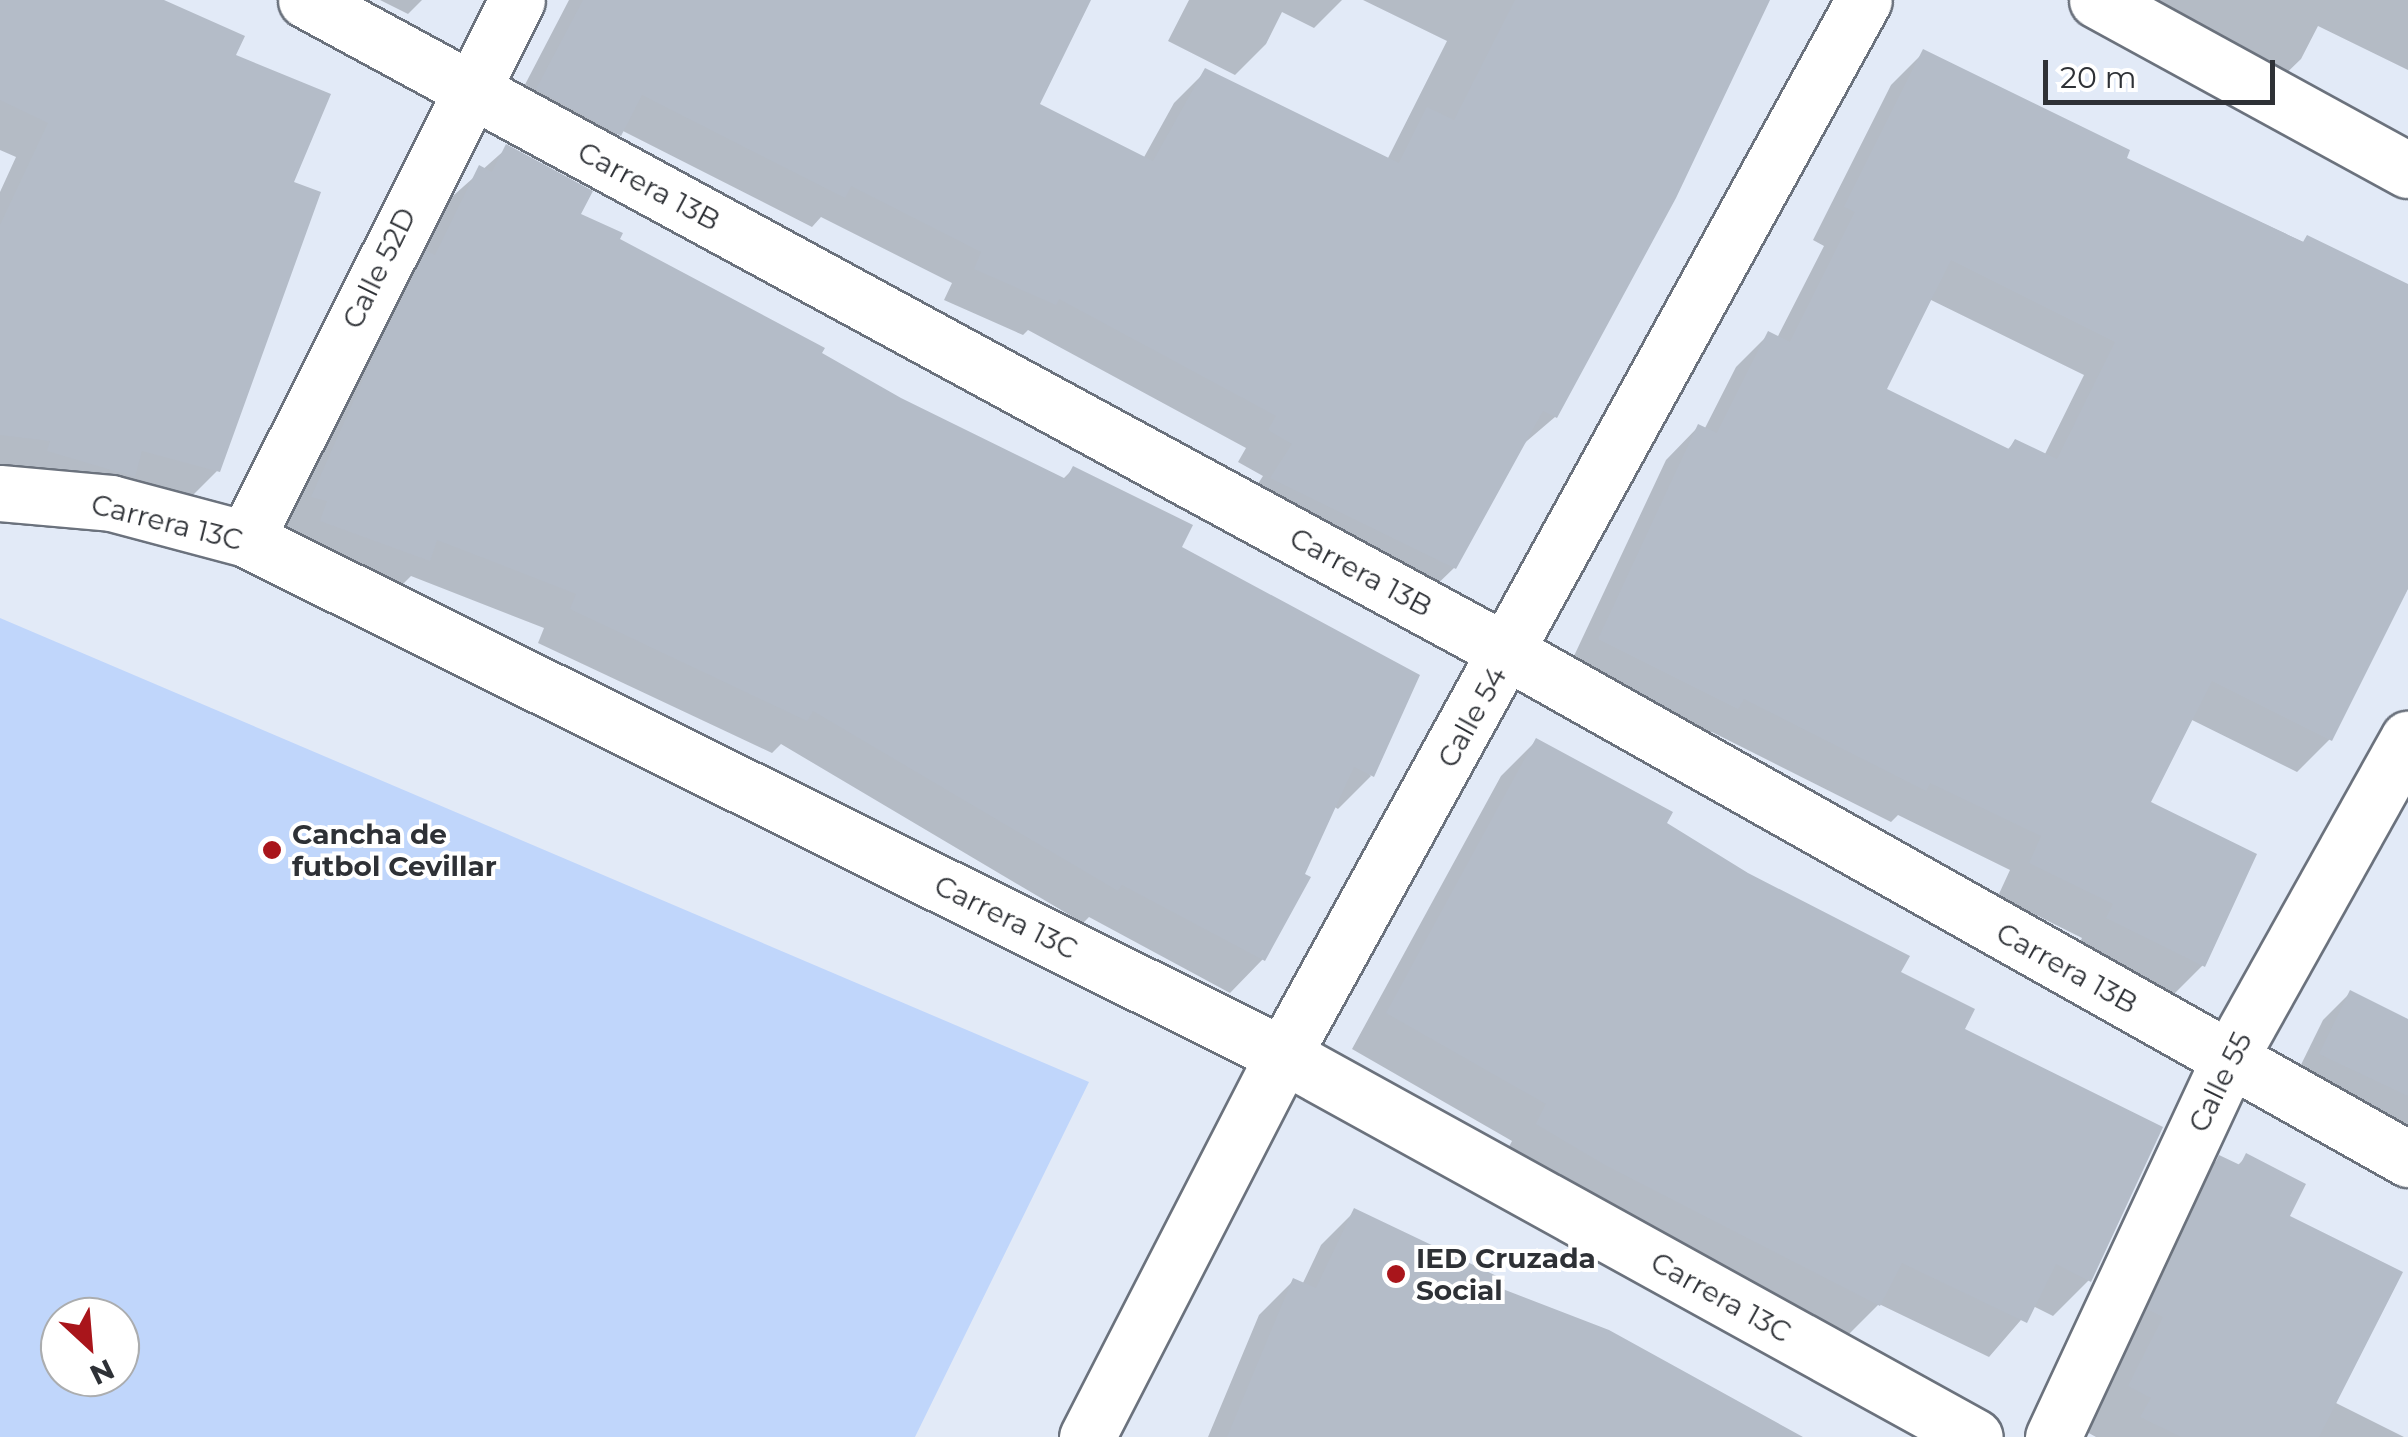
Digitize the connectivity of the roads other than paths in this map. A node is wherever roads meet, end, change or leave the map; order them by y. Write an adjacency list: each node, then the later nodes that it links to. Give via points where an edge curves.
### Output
1 (306, 0): 5 (street, Carrera 13B)
2 (517, 0): 5 (street, Calle 52D)
3 (1864, 0): 9 (street, Calle 54)
4 (2097, 0): 6 (street)
5 (468, 88): 8 (street, Calle 52D); 9 (street, Carrera 13B)
6 (2408, 170)
7 (0, 493): 8 (street, Carrera 13C, via 111,502)
8 (246, 540): 11 (street, Carrera 13C)
9 (1508, 653): 11 (street, Calle 54); 12 (street, Carrera 13B)
10 (2408, 739): 12 (street, Calle 55)
11 (1282, 1055): 14 (street, Calle 54); 15 (street, Carrera 13C)
12 (2229, 1059): 13 (street, Carrera 13B); 16 (street, Calle 55)
13 (2408, 1159)
14 (1087, 1437)
15 (1975, 1437)
16 (2053, 1437)

